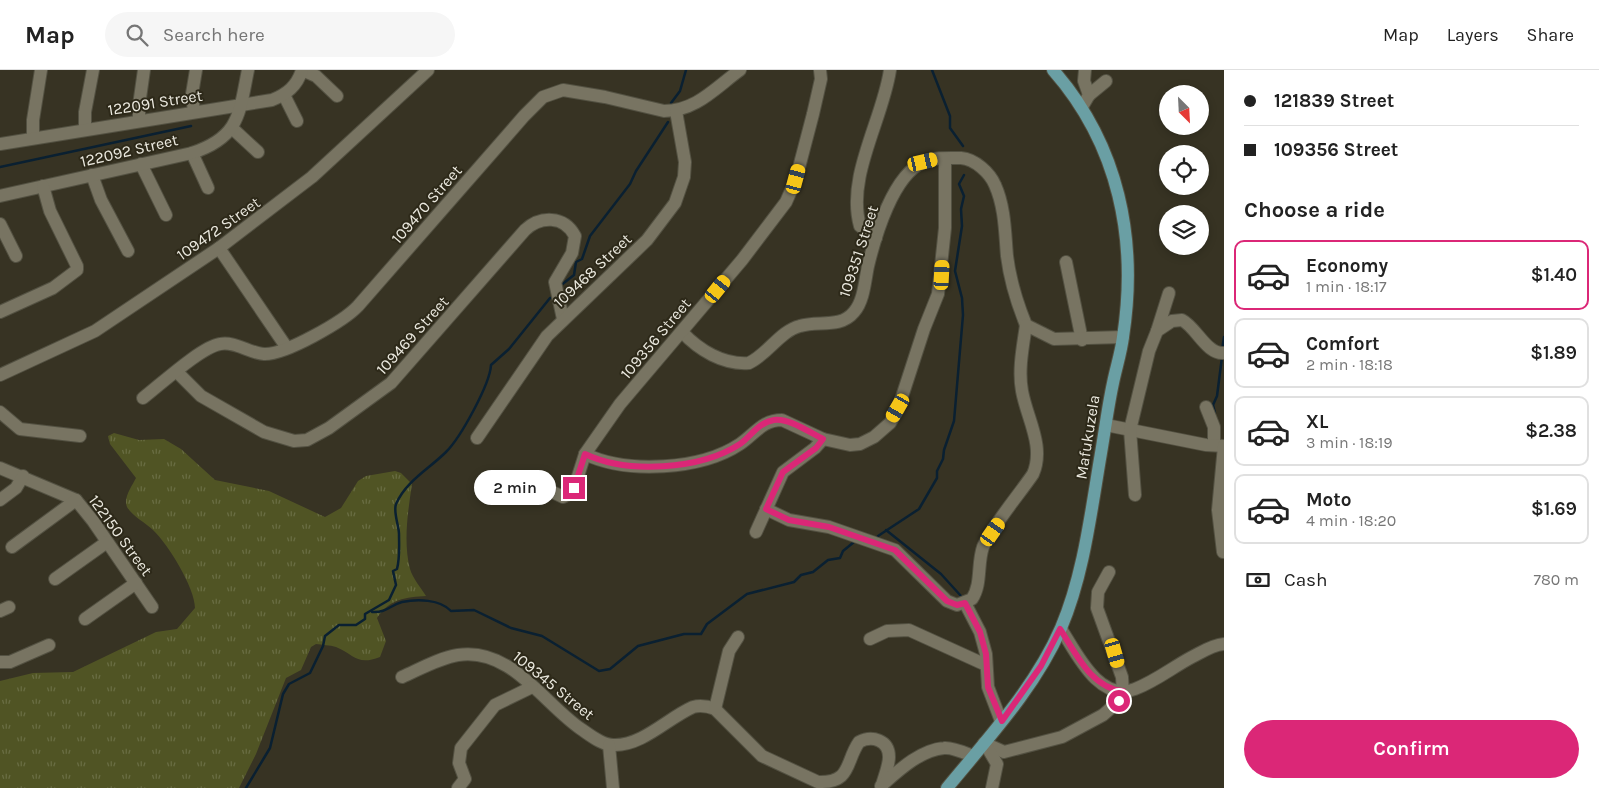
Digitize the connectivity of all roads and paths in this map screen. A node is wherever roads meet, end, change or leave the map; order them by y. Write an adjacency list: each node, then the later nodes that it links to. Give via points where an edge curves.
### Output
1 (41, 70): 26 (street, via 32,120)
2 (93, 70): 25 (street)
3 (144, 70): 22 (street)
4 (196, 70): 21 (street, via 192,94)
5 (248, 70): 18 (street)
6 (302, 70): 15 (street); 17 (street, via 316,76)
7 (428, 70): 39 (street, 109472 Street, via 312,177)
8 (740, 70): 20 (street, via 702,100)
9 (820, 70): 48 (street, 109356 Street, via 813,114 796,179 786,202)
10 (890, 70): 38 (street, via 881,112 864,160 856,206 860,226)
11 (1053, 70): 19 (main road, Mafukuzela)
12 (1074, 70): 13 (street)
13 (1085, 75): 16 (street)
14 (1106, 81): 16 (street)
15 (284, 95): 18 (street, 122091 Street); 23 (street)
16 (1089, 95): 19 (street)
17 (337, 96)
18 (242, 104): 21 (street, 122091 Street); 24 (street)
19 (1082, 107): 49 (main road, Mafukuzela, via 1105,150 1124,218 1128,252)
20 (676, 111): 45 (street, 109468 Street, via 685,162 684,177 675,203 647,240); 51 (street, 109470 Street, via 568,90 544,97 354,311)
21 (194, 112): 22 (street, 122091 Street)
22 (139, 121): 25 (street, 122091 Street)
23 (297, 121)
24 (233, 129): 28 (street); 29 (street, 122092 Street, via 222,140)
25 (85, 130): 26 (street, 122091 Street)
26 (33, 138): 27 (street, 122091 Street)
27 (0, 144)
28 (258, 152)
29 (192, 153): 31 (street, 122092 Street); 34 (street)
30 (945, 158): 38 (street, 109351 Street, via 923,162 908,175 886,211); 46 (street, 109351 Street, via 966,159 981,168 995,185 1010,277); 62 (street, via 945,228 940,284 898,408 885,429 860,444)
31 (141, 164): 32 (street, 122092 Street); 36 (street)
32 (92, 175): 33 (street, 122092 Street); 40 (street, via 101,200)
33 (43, 186): 35 (street, 122092 Street); 44 (street, via 50,211 77,270 53,288)
34 (208, 188)
35 (0, 196)
36 (166, 215)
37 (0, 224): 41 (street)
38 (876, 238): 48 (street, 109351 Street, via 858,306 836,323 798,326 749,363 709,353)
39 (219, 248): 51 (street); 54 (street, 109472 Street, via 110,323)
40 (128, 251)
41 (16, 256)
42 (1066, 262): 50 (street)
43 (1169, 293): 47 (street)
44 (0, 312)
45 (563, 319): 53 (street, 109469 Street, via 555,282 572,253 575,236 561,222 542,220 525,230 391,383 315,436 294,441 264,432 201,396); 61 (street, 109468 Street, via 533,353)
46 (1026, 325): 50 (street, via 1054,339); 79 (street, via 1022,391 1039,451 1038,463 984,546 976,594)
47 (1157, 330): 52 (street, via 1172,321 1182,320 1194,327 1210,348); 59 (street)
48 (682, 332): 64 (street, 109356 Street, via 620,404)
49 (1123, 337): 50 (street); 58 (main road, Mafukuzela)
50 (1082, 340)
51 (288, 348): 53 (street, 109470 Street, via 267,354 221,343)
52 (1224, 354)
53 (176, 372): 55 (street, 109470 Street)
54 (0, 375)
55 (143, 398)
56 (1206, 407): 63 (street)
57 (0, 412): 60 (street, via 20,429)
58 (1106, 425): 59 (street); 82 (main road, Mafukuzela, via 1078,574)
59 (1130, 430): 63 (street); 68 (street)
60 (80, 436)
61 (477, 438)
62 (823, 439): 64 (street, via 782,420 775,420 760,426 733,448 684,465 615,464); 71 (street, via 783,472)
63 (1221, 446): 75 (street, via 1218,510)
64 (585, 454): 67 (street, 109356 Street, via 570,496 562,497)
65 (0, 468): 66 (street, 122150 Street)
66 (23, 476): 69 (street, via 16,488); 70 (street, 122150 Street)
67 (546, 488)
68 (1134, 495)
69 (0, 500)
70 (76, 500): 73 (street, 122150 Street); 74 (street)
71 (766, 509): 72 (street); 79 (street, via 789,520 829,527 895,550 947,601 957,605)
72 (756, 532)
73 (107, 542): 77 (street); 78 (street, 122150 Street)
74 (12, 547)
75 (1223, 552)
76 (1109, 572): 93 (street, via 1098,592 1097,608 1115,653)
77 (55, 579)
78 (136, 584): 80 (street, 122150 Street); 81 (street)
79 (965, 603): 90 (street, via 980,632)
80 (152, 607)
81 (85, 618)
82 (1060, 629): 93 (street, via 1092,675 1104,685); 95 (main road, Mafukuzela, via 1048,656)
83 (738, 637): 94 (street, via 729,651)
84 (870, 639): 90 (street, via 887,631 909,630)
85 (1224, 644): 88 (street)
86 (49, 645): 89 (street, via 10,662)
87 (1224, 651): 88 (street)
88 (1202, 652): 93 (street, via 1141,686)
89 (0, 662)
90 (986, 665): 95 (street, via 988,687)
91 (402, 677): 92 (street, 109345 Street, via 446,658 477,654 510,666)
92 (532, 687): 97 (street, 109345 Street, via 571,722); 100 (street, via 495,706 461,748 459,763 465,779)
93 (1123, 691): 96 (street, via 1113,708 1062,737 1004,752)
94 (715, 709): 97 (street, via 702,705 693,707 632,741); 99 (street, via 762,756 818,782 841,777 848,769 859,742 877,739 884,744 889,757)
95 (1002, 721): 96 (main road, Mafukuzela)
96 (984, 743): 98 (main road, Mafukuzela); 103 (street, via 997,764)
97 (609, 745): 101 (street)
98 (974, 756): 99 (street, via 950,748 932,751 916,758); 102 (main road, Mafukuzela)
99 (881, 787)
100 (458, 788)
101 (613, 788)
102 (947, 788)
103 (992, 788)

